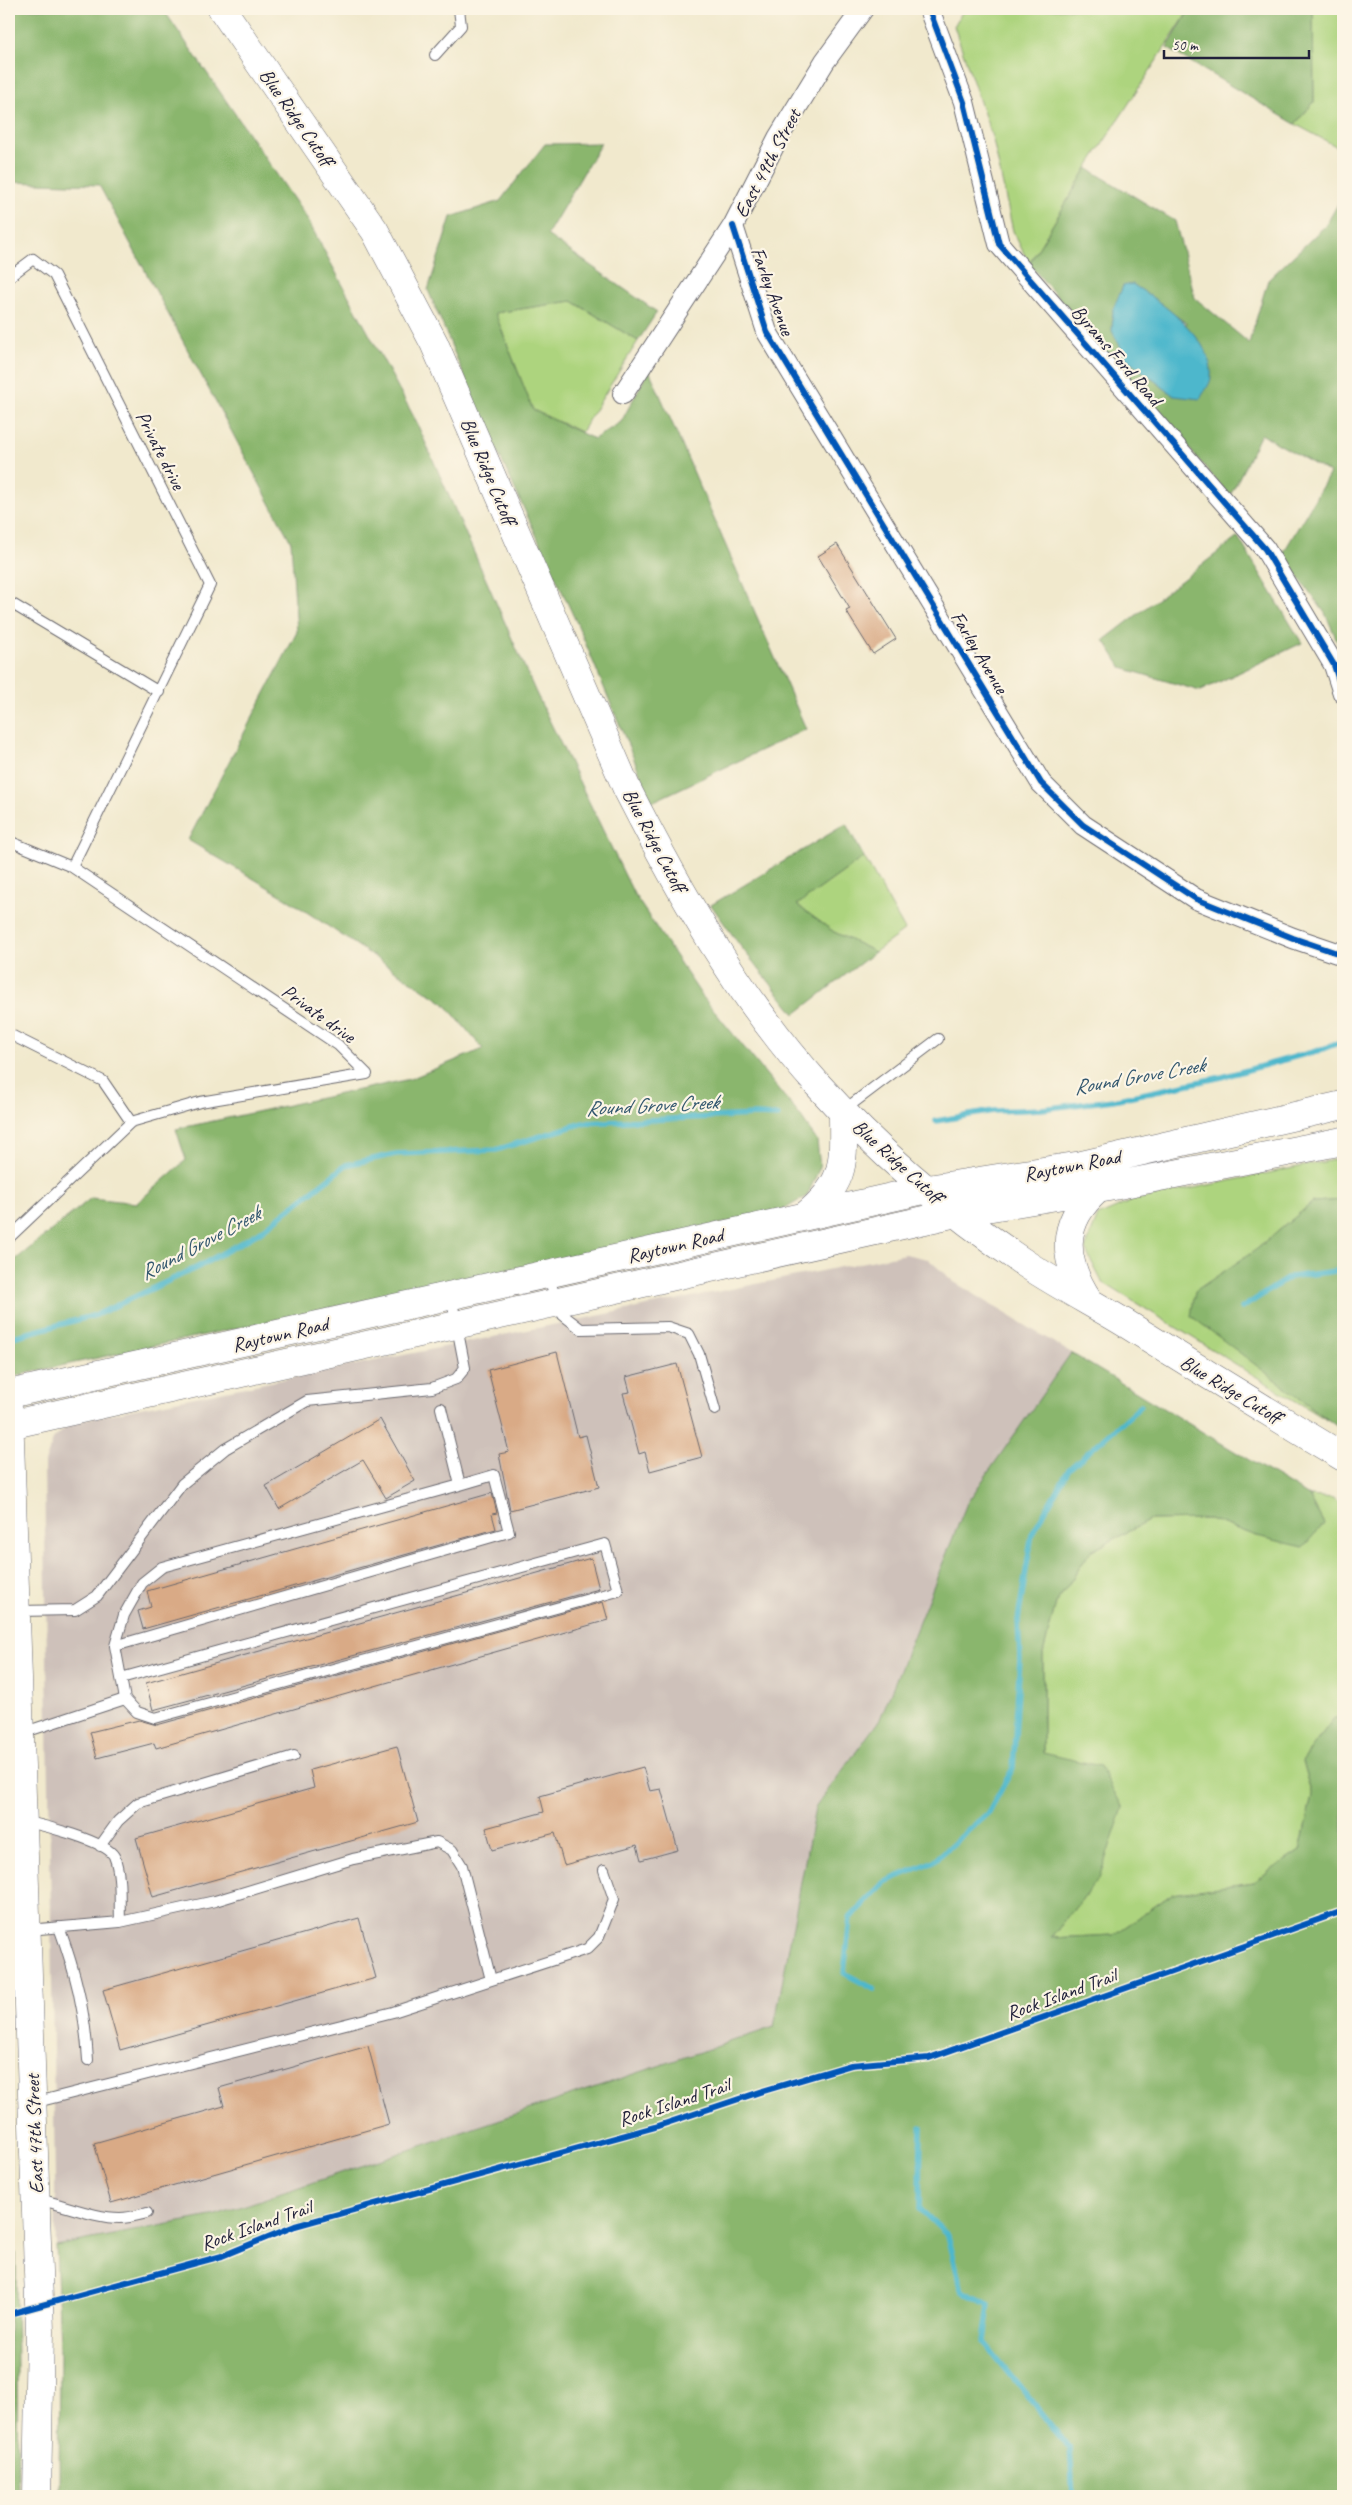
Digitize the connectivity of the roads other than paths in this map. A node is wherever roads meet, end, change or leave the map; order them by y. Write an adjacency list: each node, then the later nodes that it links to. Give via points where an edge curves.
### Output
1 (222, 9): 18 (main road, Blue Ridge Cutoff, via 376,231 425,326 627,788 662,857 714,946 770,1027)
2 (459, 9): 5 (lane, via 461,26)
3 (863, 9): 6 (street, East 49th Street, via 825,61 778,138)
4 (929, 9): 11 (street, Byrams Ford Road, via 964,102 998,244 1265,549 1334,665)
5 (435, 56)
6 (733, 226): 8 (street, East 49th Street); 14 (street, Farley Avenue, via 767,332 1041,783 1082,825 1196,899)
7 (9, 277): 10 (lane, Private drive, via 33,259 54,275 210,585)
8 (623, 394)
9 (9, 602): 10 (lane)
10 (159, 692): 13 (lane, Private drive)
11 (1343, 693)
12 (9, 841): 13 (lane, Private drive)
13 (72, 866): 19 (lane, Private drive, via 338,1044 367,1074 200,1102)
14 (1343, 955)
15 (9, 1034): 19 (lane, via 103,1081)
16 (938, 1039): 18 (lane)
17 (1343, 1105): 21 (main road, Raytown Road, via 1082,1165)
18 (843, 1111): 21 (main road, Blue Ridge Cutoff); 24 (main road, via 840,1170 834,1187)
19 (131, 1122): 25 (lane, Private drive)
20 (1343, 1141): 22 (main road, Raytown Road)
21 (928, 1189): 23 (main road, Blue Ridge Cutoff); 24 (main road, Raytown Road)
22 (1098, 1189): 23 (main road, Raytown Road); 29 (main road, via 1076,1216 1068,1248 1077,1282)
23 (956, 1213): 28 (main road, Raytown Road); 29 (main road, Blue Ridge Cutoff, via 1026,1264)
24 (805, 1216): 26 (main road, Raytown Road)
25 (9, 1238)
26 (546, 1274): 27 (main road, Raytown Road); 28 (lane)
27 (450, 1296): 30 (lane); 31 (main road, Raytown Road)
28 (558, 1302): 30 (main road, Raytown Road); 33 (lane, via 564,1315 581,1329 668,1327 689,1334 699,1354)
29 (1090, 1302): 35 (main road, Blue Ridge Cutoff)
30 (457, 1324): 34 (main road, Raytown Road); 37 (lane, via 465,1368 456,1379 432,1388 307,1401 225,1449 182,1484 97,1596 75,1610)
31 (9, 1394)
32 (441, 1408): 36 (lane)
33 (715, 1410)
34 (9, 1420): 37 (main road, East 47th Street)
35 (1343, 1457)
36 (460, 1485): 38 (lane, via 162,1567 142,1583 124,1615); 38 (lane, via 494,1475 509,1532)
37 (17, 1611): 41 (main road, East 47th Street)
38 (116, 1646): 39 (lane)
39 (121, 1678): 40 (lane); 40 (lane, via 605,1544 618,1591 155,1718 137,1712)
40 (125, 1699): 41 (lane)
41 (21, 1734): 43 (main road, East 47th Street)
42 (294, 1756): 44 (lane, via 138,1803 118,1821)
43 (24, 1821): 44 (lane, via 63,1831); 48 (main road, East 47th Street)
44 (100, 1846): 46 (lane, via 113,1855 118,1873)
45 (604, 1870): 50 (lane, via 614,1899 599,1937 587,1949)
46 (120, 1922): 47 (lane); 50 (lane, via 215,1901 353,1859 437,1842 452,1850 462,1866)
47 (59, 1927): 48 (lane); 51 (lane, via 75,1970 85,2020)
48 (27, 1930): 49 (main road, East 47th Street)
49 (19, 1978): 52 (main road, East 47th Street)
50 (491, 1980): 52 (lane, via 393,2012)
51 (88, 2060)
52 (32, 2103): 53 (main road, East 47th Street)
53 (36, 2199): 54 (lane, via 96,2215 121,2218); 55 (main road, East 47th Street, via 40,2331)
54 (147, 2213)
55 (37, 2496)

